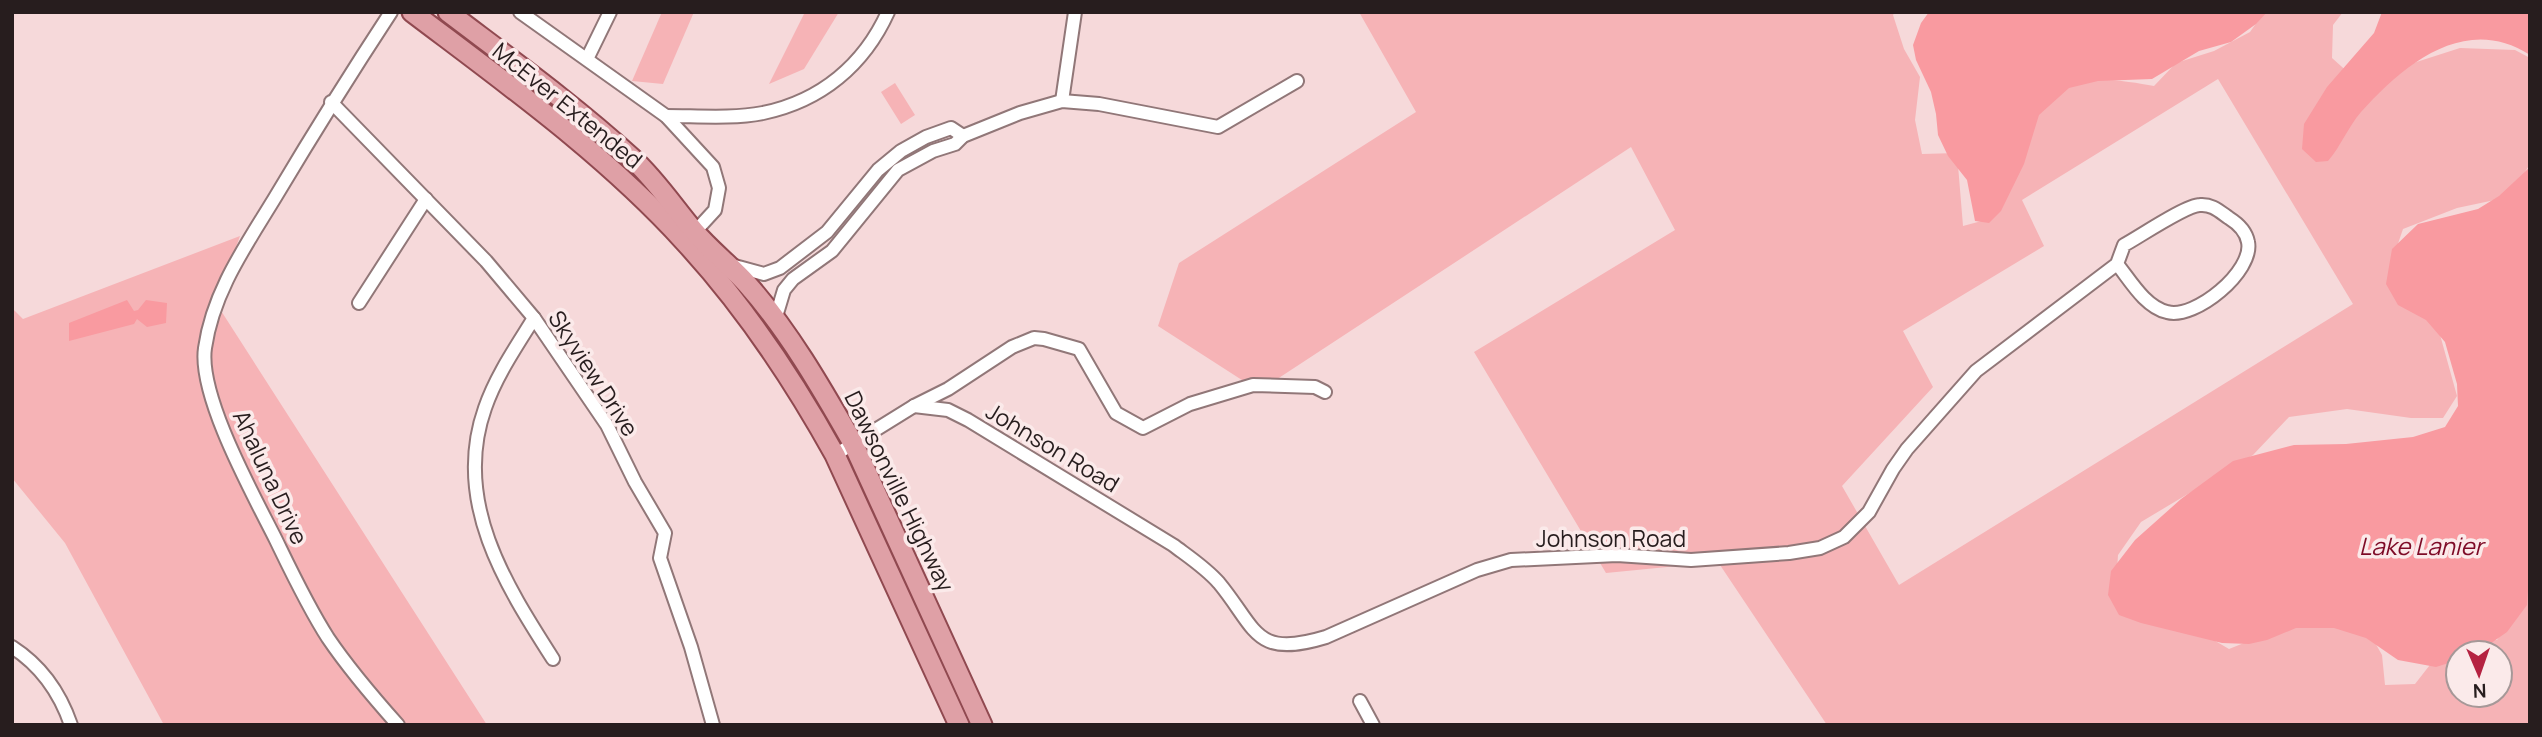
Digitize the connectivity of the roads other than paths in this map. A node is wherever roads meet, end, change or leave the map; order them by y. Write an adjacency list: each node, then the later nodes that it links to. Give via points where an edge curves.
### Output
1 (391, 12): 11 (street, Ahaluna Drive)
2 (412, 12): 17 (main road, McEver Extended, via 514,89)
3 (447, 12): 17 (main road, Dawsonville Highway, via 632,158 661,187)
4 (520, 12): 8 (street)
5 (610, 12): 8 (street)
6 (888, 12): 12 (street, via 877,37 855,64 832,84 796,102 763,113)
7 (1075, 12): 10 (street)
8 (587, 60): 12 (street)
9 (1297, 81): 10 (street, via 1218,127)
10 (1062, 101): 13 (street, via 963,136 951,128)
11 (331, 102): 16 (street, Skyview Drive); 33 (street, Ahaluna Drive, via 224,282 204,351 207,377 232,453 309,606 353,672)
12 (666, 116): 17 (street, via 706,157 718,177 715,210)
13 (929, 144): 14 (street, via 901,151); 15 (street)
14 (884, 166): 15 (street); 18 (street, via 827,232)
15 (895, 175): 21 (street, via 832,251)
16 (426, 200): 22 (street); 23 (street, Skyview Drive)
17 (690, 237): 19 (main road, Dawsonville Highway); 28 (main road, Dawsonville Highway, via 771,351)
18 (802, 251): 19 (street, via 764,274); 21 (street)
19 (727, 264): 24 (main road, Dawsonville Highway)
20 (2117, 264): 20 (street, Johnson Road, via 2147,301 2167,312 2185,312 2230,282 2247,260 2249,241 2240,225 2210,205 2196,205 2124,245); 26 (street, Johnson Road, via 1976,371 1908,449 1869,512 1844,537 1789,554 1690,560 1617,555 1511,560 1326,637 1297,644 1274,643 1257,635 1219,583 1173,545 968,420 948,410)
21 (813, 265): 24 (street, via 785,290)
22 (359, 303)
23 (534, 318): 30 (street, via 485,408 476,445 476,479 493,555); 34 (street, Skyview Drive, via 607,425 665,533 660,558)
24 (775, 320): 27 (main road, Dawsonville Highway)
25 (1325, 392): 26 (street, via 1315,387 1253,385 1190,404 1143,428 1116,412 1079,349 1034,338)
26 (914, 405): 27 (street)
27 (853, 443): 28 (street); 36 (main road, Dawsonville Highway)
28 (835, 455): 35 (main road, Dawsonville Highway)
29 (12, 647): 32 (street, via 45,677)
30 (553, 659)
31 (1360, 701): 37 (street)
32 (71, 725)
33 (398, 725)
34 (713, 725)
35 (959, 725)
36 (982, 725)
37 (1373, 725)

